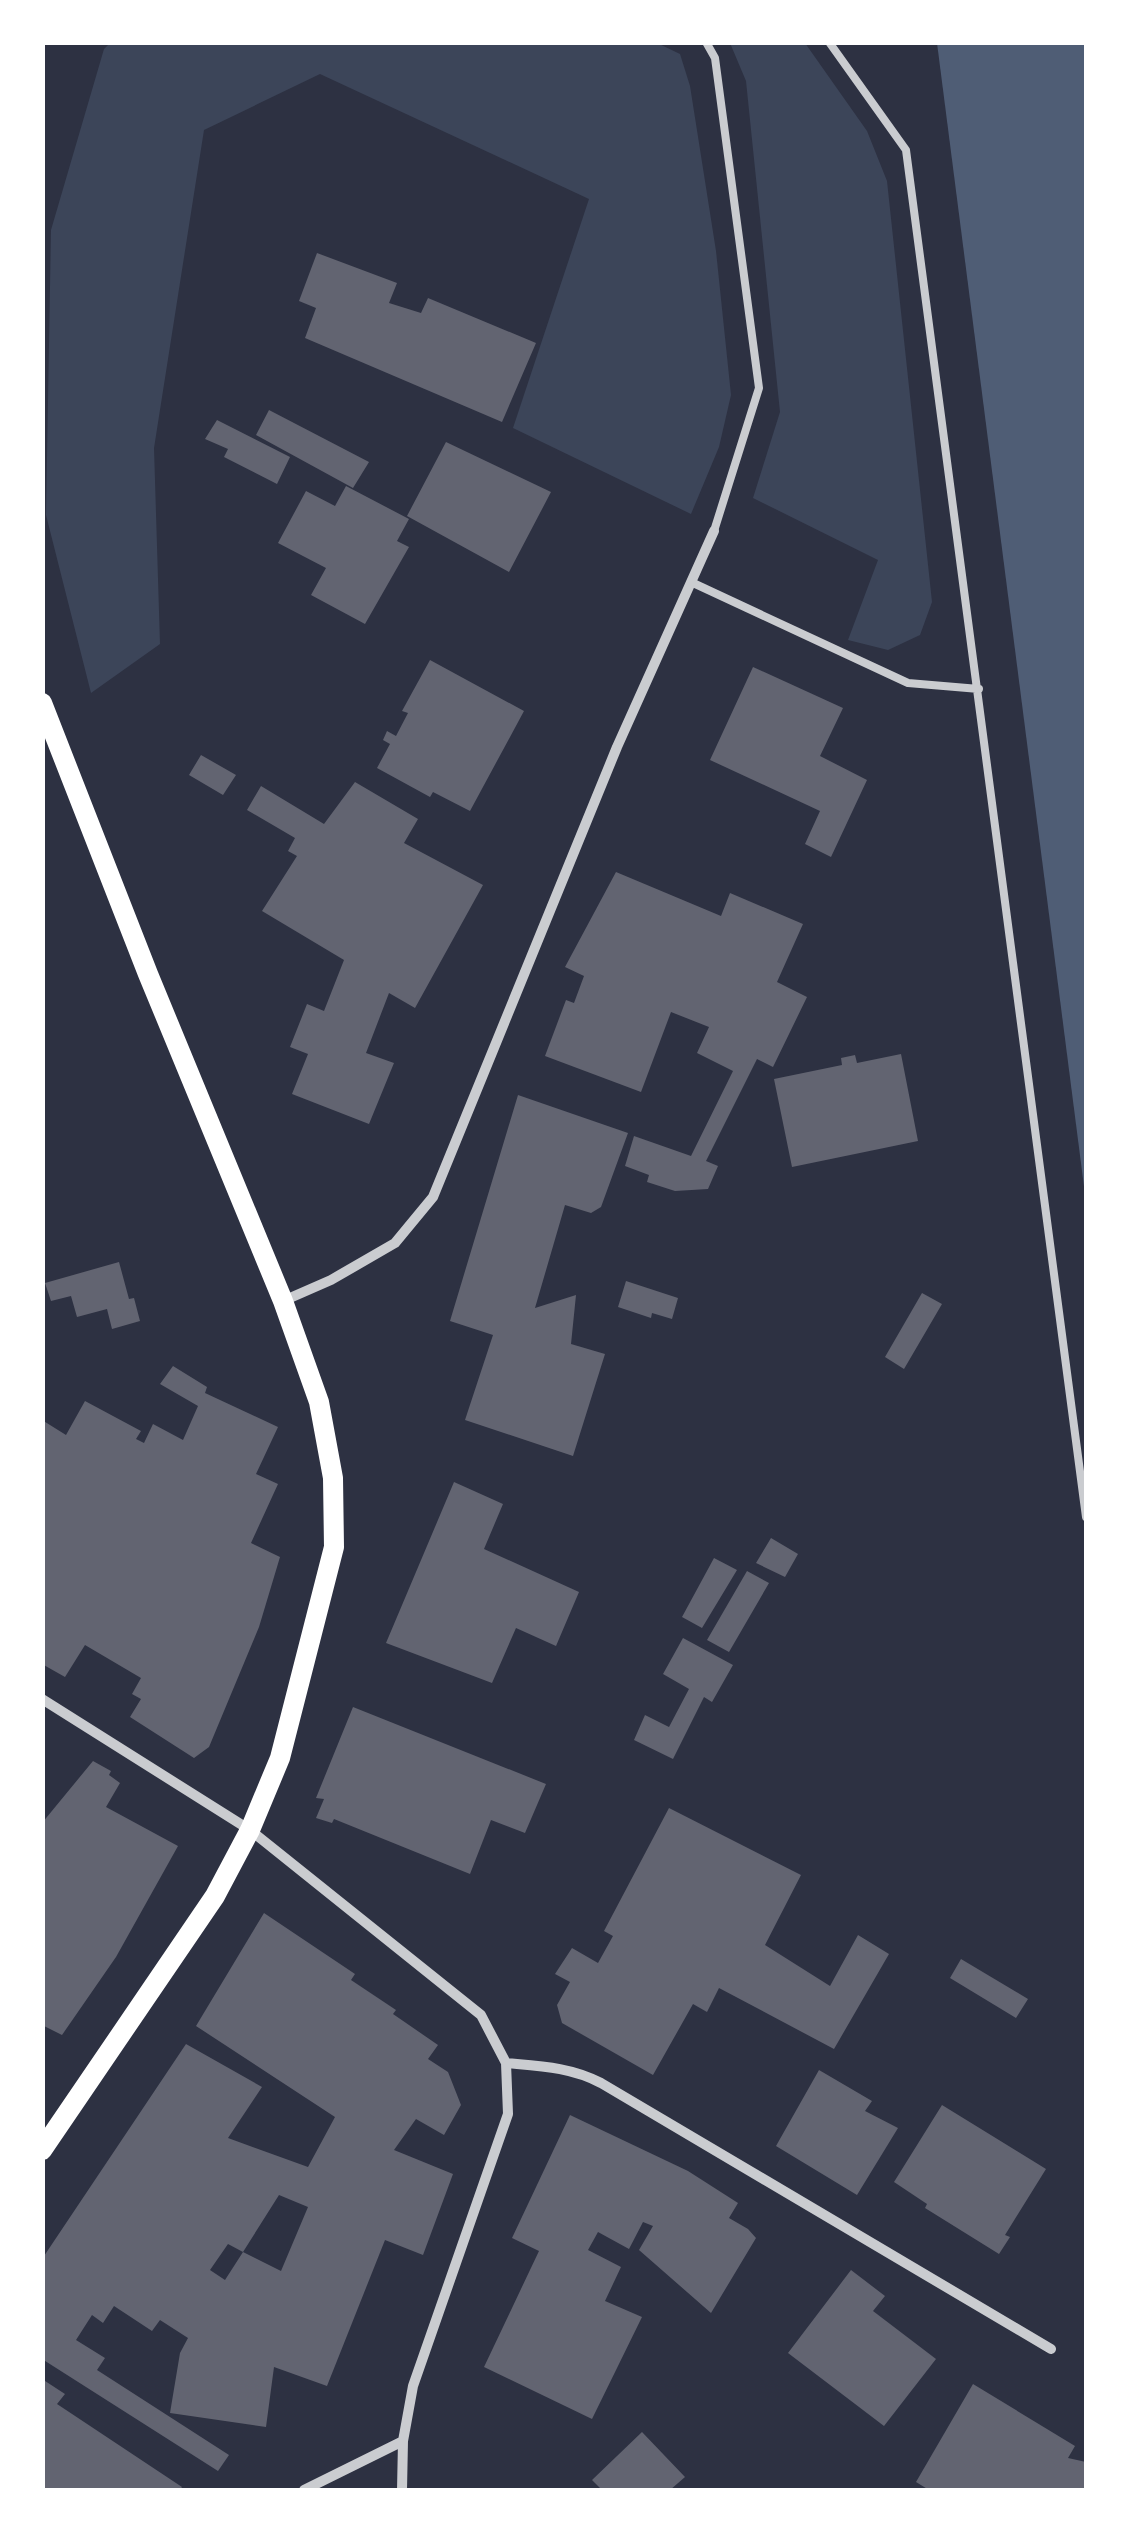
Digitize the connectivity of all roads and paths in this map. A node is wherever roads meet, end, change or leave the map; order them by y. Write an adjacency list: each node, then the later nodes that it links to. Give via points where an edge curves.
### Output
1 (706, 42): 3 (lane, via 715,58 759,388)
2 (829, 42): 5 (lane, via 906,150)
3 (714, 531): 4 (street)
4 (690, 582): 5 (lane, via 908,682); 7 (street, via 434,1196 394,1243)
5 (979, 689): 8 (lane)
6 (42, 703): 7 (main road)
7 (283, 1301): 10 (main road, via 319,1402 332,1478 334,1547 280,1758)
8 (1086, 1517)
9 (42, 1699): 10 (street)
10 (250, 1830): 11 (street, via 481,2016); 12 (main road, via 214,1896)
11 (506, 2063): 13 (street, via 592,2078); 14 (street, via 508,2114 413,2386)
12 (42, 2150)
13 (1051, 2349)
14 (403, 2441): 15 (street); 16 (street)
15 (304, 2490)
16 (402, 2490)

